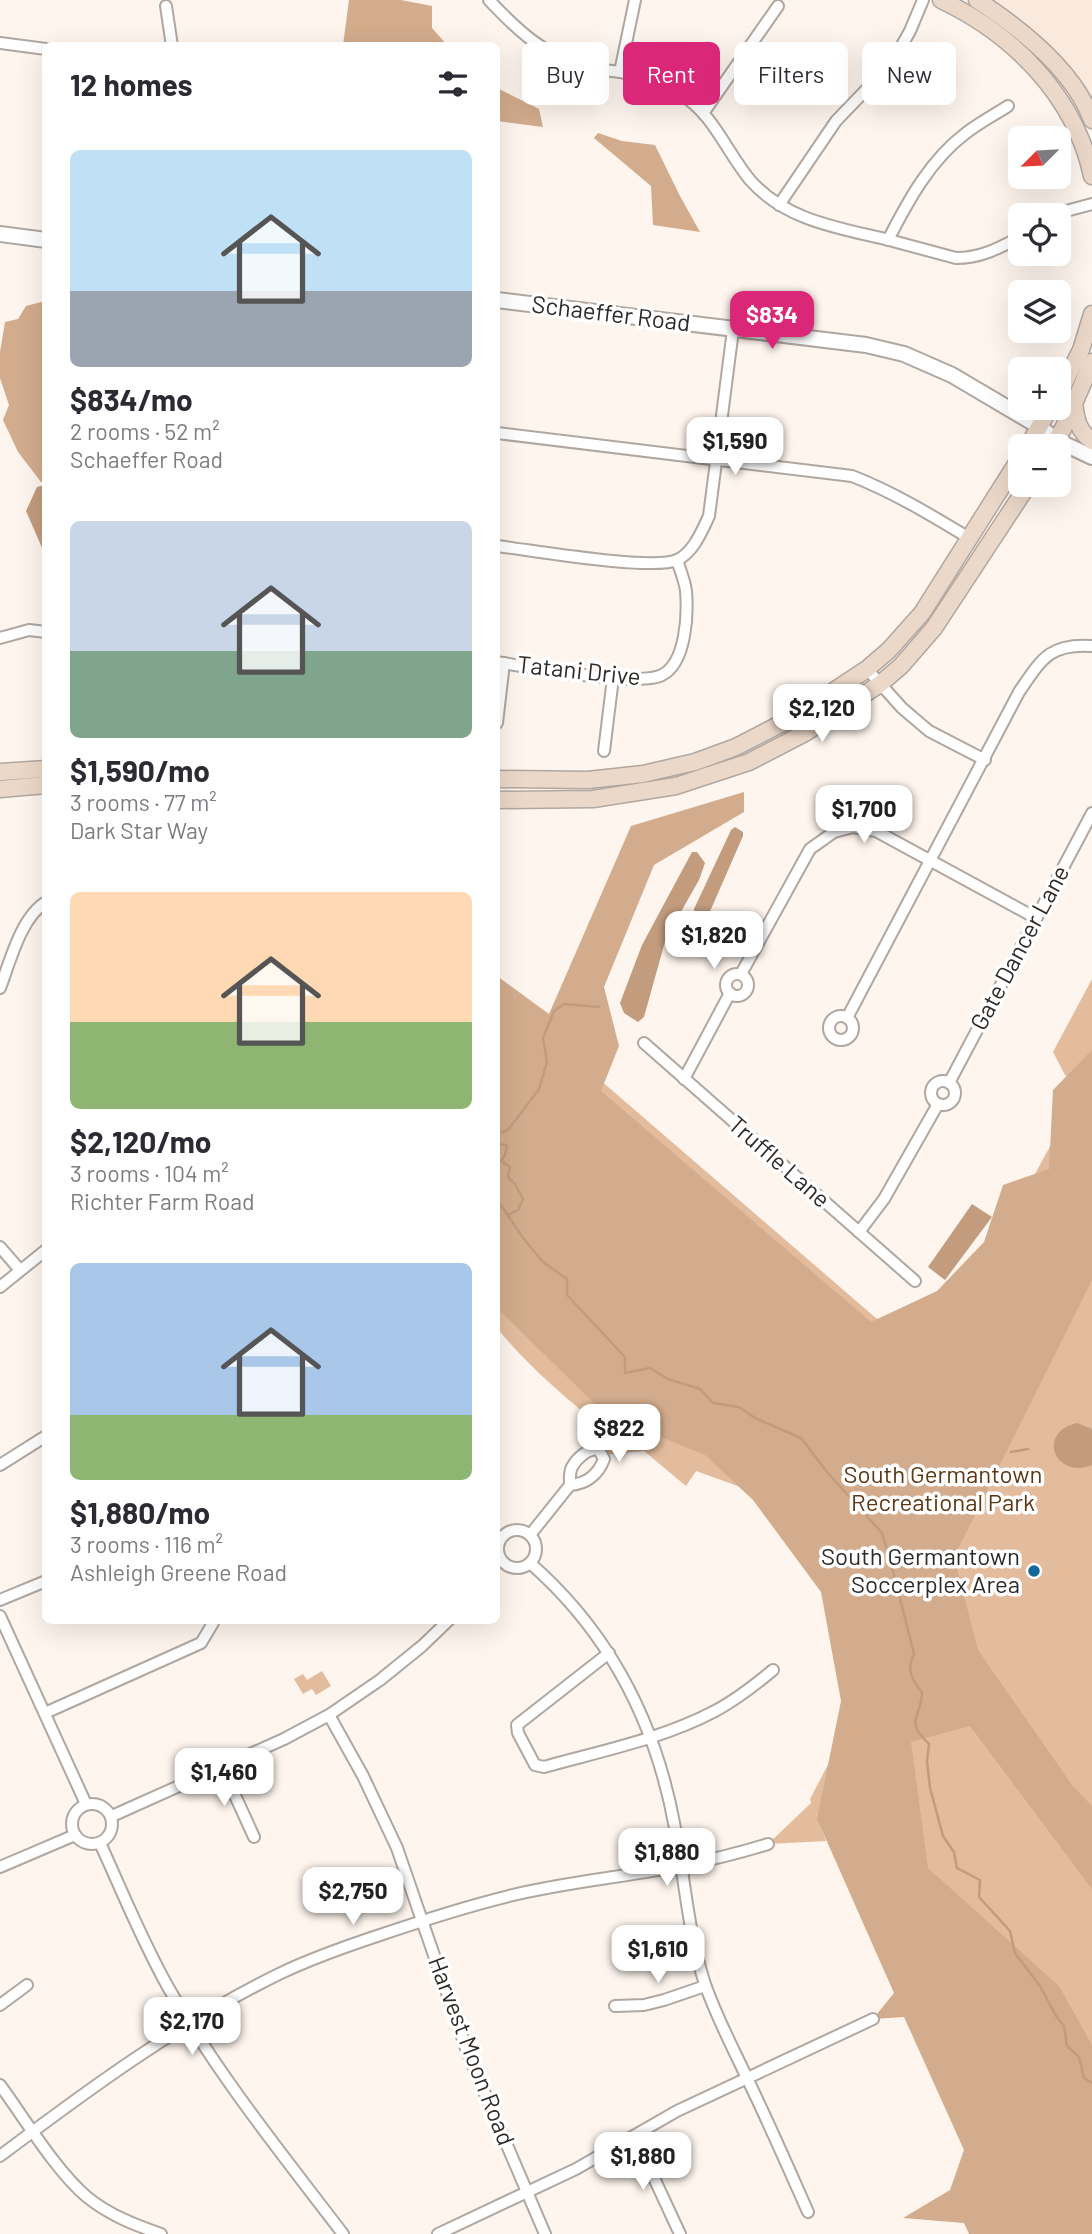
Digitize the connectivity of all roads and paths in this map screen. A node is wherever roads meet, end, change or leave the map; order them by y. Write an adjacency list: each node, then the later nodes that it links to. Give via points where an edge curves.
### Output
1 (489, 0): 11 (street, via 548,52 585,67)
2 (635, 0): 11 (street)
3 (923, 0): 17 (street, via 897,54 836,121)
4 (941, 0): 15 (main road, via 1012,44 1049,85 1080,138)
5 (977, 0): 14 (main road, via 1024,32 1063,71)
6 (166, 6): 8 (street)
7 (778, 6): 13 (street)
8 (171, 42)
9 (0, 43): 10 (street)
10 (42, 48)
11 (620, 72): 13 (street, via 665,85)
12 (1008, 106): 21 (street, via 966,133 936,163)
13 (704, 112): 17 (street, via 752,181)
14 (1092, 120)
15 (1092, 176)
16 (1092, 204): 18 (street)
17 (779, 205): 21 (street, via 826,225)
18 (1071, 210)
19 (0, 234): 20 (street)
20 (42, 239)
21 (888, 240): 22 (street, via 956,258 987,254)
22 (1008, 243)
23 (500, 300): 25 (street, Schaeffer Road)
24 (1092, 314): 27 (main road)
25 (733, 330): 30 (street, Schaeffer Road, via 866,345 904,354 952,375); 39 (street)
26 (1092, 362): 28 (main road)
27 (1071, 370)
28 (1074, 403): 34 (main road); 36 (main road, via 1078,426)
29 (1044, 420): 30 (main road)
30 (1040, 427): 32 (main road); 33 (street, Schaeffer Road)
31 (500, 433): 39 (street)
32 (1036, 434)
33 (1051, 434)
34 (1059, 434)
35 (1071, 439): 36 (street, Schaeffer Road)
36 (1092, 441)
37 (1071, 446): 38 (street, Schaeffer Road)
38 (1092, 457)
39 (715, 459): 42 (street, via 852,476 924,510); 44 (street, via 709,516 699,536)
40 (1008, 477): 42 (main road)
41 (1020, 497): 51 (main road, via 934,628)
42 (969, 538): 49 (main road, via 922,613)
43 (500, 546): 44 (street, via 645,564)
44 (677, 560): 50 (street, Tatani Drive, via 687,608 680,654 661,676)
45 (42, 632): 46 (street)
46 (0, 638)
47 (1092, 646): 53 (street, via 1074,644 1045,655 1019,692)
48 (500, 663): 50 (street, Tatani Drive)
49 (867, 668): 51 (street); 56 (main road, via 796,716 695,762 588,780)
50 (613, 678): 52 (street)
51 (880, 684): 53 (street, via 929,731); 59 (main road, via 805,733 711,776 593,799)
52 (604, 751)
53 (985, 760): 61 (street)
54 (42, 769): 55 (main road)
55 (0, 772)
56 (500, 779)
57 (42, 785): 58 (main road)
58 (0, 789)
59 (500, 800)
60 (1092, 813): 63 (street, Gate Dancer Lane)
61 (929, 860): 63 (street); 64 (street, via 876,831 853,827 834,832 810,849); 67 (street)
62 (42, 905): 65 (street, via 24,928)
63 (1036, 918): 70 (street, Gate Dancer Lane, via 949,1083 955,1091 953,1100 938,1104 884,1199)
64 (741, 974): 66 (street, via 727,980); 66 (street, via 748,982 747,990 741,995)
65 (0, 988)
66 (730, 993): 69 (street)
67 (847, 1018)
68 (644, 1043): 69 (street, Truffle Lane)
69 (684, 1079): 70 (street, Truffle Lane)
70 (859, 1232): 74 (street, Truffle Lane)
71 (0, 1247): 73 (street)
72 (42, 1253): 73 (street)
73 (20, 1270): 75 (street)
74 (915, 1281)
75 (0, 1287)
76 (42, 1439): 77 (street)
77 (0, 1465)
78 (570, 1485): 80 (street)
79 (500, 1534): 80 (street, via 513,1530)
80 (530, 1535): 81 (street, via 536,1545)
81 (530, 1563): 82 (street); 88 (street, via 556,1586)
82 (501, 1567)
83 (42, 1583): 84 (street)
84 (0, 1600)
85 (0, 1616): 90 (street)
86 (213, 1624): 90 (street, via 201,1643)
87 (445, 1624): 91 (street, via 380,1680)
88 (609, 1653): 92 (street); 92 (street, via 517,1725 531,1761 538,1768)
89 (773, 1670): 92 (street, via 714,1712)
90 (45, 1713): 94 (street)
91 (329, 1714): 93 (street); 102 (street, Harvest Moon Road, via 397,1848)
92 (651, 1738): 100 (street, via 676,1829)
93 (222, 1767): 95 (street); 97 (street)
94 (86, 1804): 95 (street, via 101,1805); 96 (street, via 73,1816)
95 (111, 1816): 98 (street, via 109,1837)
96 (75, 1835): 98 (street, via 86,1844); 101 (street)
97 (254, 1837)
98 (100, 1843): 108 (street)
99 (768, 1844): 100 (street)
100 (680, 1866): 102 (street, via 511,1895); 104 (street)
101 (0, 1867)
102 (423, 1920): 108 (street, via 281,1973); 114 (street, Harvest Moon Road, via 468,2054)
103 (27, 1985): 105 (street)
104 (705, 1986): 106 (street, via 644,2005); 109 (street)
105 (0, 2005)
106 (615, 2006)
107 (873, 2019): 109 (street)
108 (189, 2024): 111 (street); 117 (street)
109 (747, 2077): 112 (street); 115 (street)
110 (0, 2085): 111 (street)
111 (33, 2131): 113 (street); 116 (street, via 69,2180 89,2198 127,2221)
112 (635, 2137): 114 (street); 120 (street)
113 (0, 2156)
114 (526, 2192): 118 (street); 119 (street, Harvest Moon Road)
115 (808, 2212)
116 (161, 2234)
117 (343, 2234)
118 (438, 2234)
119 (545, 2234)
120 (680, 2234)

